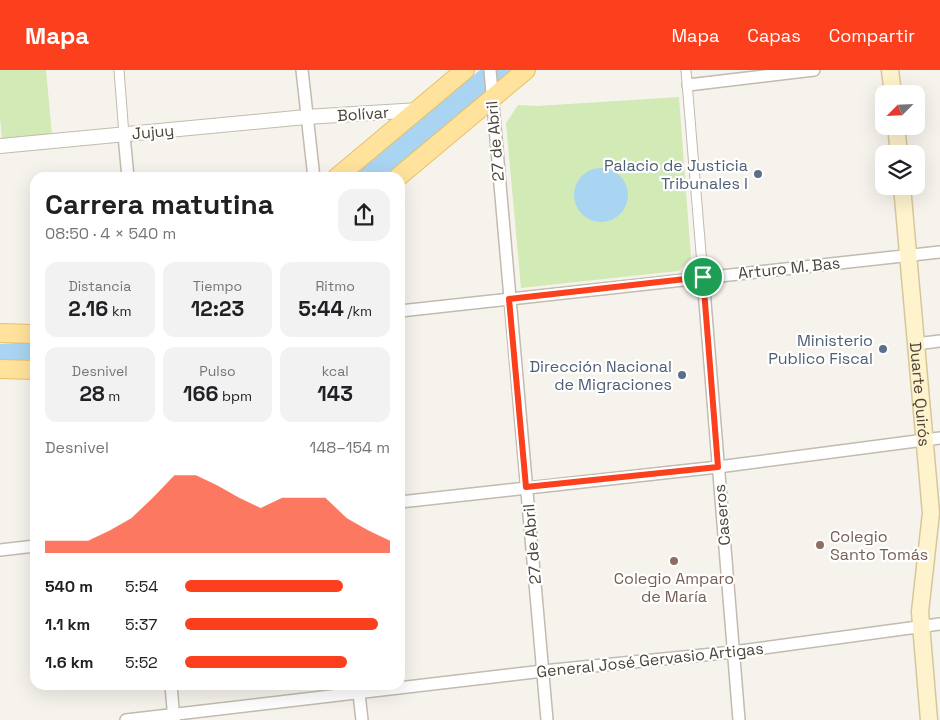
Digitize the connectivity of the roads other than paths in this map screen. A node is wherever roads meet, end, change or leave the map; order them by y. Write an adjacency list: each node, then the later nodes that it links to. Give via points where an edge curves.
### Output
1 (119, 70): 14 (street)
2 (302, 70): 13 (street)
3 (465, 70): 12 (main road)
4 (490, 70): 11 (street, 27 de Abril)
5 (526, 70): 11 (main road)
6 (686, 70): 9 (street, Caseros)
7 (814, 70): 9 (street)
8 (890, 70): 10 (main road)
9 (688, 85): 23 (street, Caseros)
10 (892, 85)
11 (491, 99): 19 (main road); 24 (street, 27 de Abril)
12 (419, 110): 13 (street, Bolívar); 18 (main road)
13 (306, 117): 14 (street, Jujuy); 17 (street)
14 (124, 134): 15 (street, Jujuy); 16 (street)
15 (0, 146)
16 (127, 172)
17 (313, 172)
18 (343, 172)
19 (405, 172)
20 (903, 195): 22 (main road, Duarte Quirós)
21 (940, 252): 22 (street, Arturo M. Bas)
22 (909, 256): 23 (street, Arturo M. Bas); 29 (main road, Duarte Quirós)
23 (703, 277): 24 (street, Arturo M. Bas); 33 (street, Caseros)
24 (509, 299): 25 (street, Arturo M. Bas); 34 (street, 27 de Abril)
25 (405, 310)
26 (0, 333): 27 (main road)
27 (30, 334)
28 (940, 341): 29 (street)
29 (916, 344): 32 (main road, Duarte Quirós)
30 (0, 369): 31 (main road)
31 (30, 370)
32 (932, 439): 33 (street); 36 (main road, Duarte Quirós)
33 (718, 467): 34 (street); 41 (street, Caseros)
34 (526, 487): 35 (street); 42 (street, 27 de Abril)
35 (405, 501)
36 (936, 512): 40 (main road, Duarte Quirós)
37 (30, 547): 38 (street)
38 (0, 550)
39 (940, 624): 40 (street, General José Gervasio Artigas)
40 (920, 626): 41 (street, General José Gervasio Artigas); 52 (main road, Duarte Quirós)
41 (733, 652): 42 (street, General José Gervasio Artigas); 51 (street, Caseros)
42 (543, 671): 43 (street, General José Gervasio Artigas); 50 (street, 27 de Abril)
43 (405, 684)
44 (172, 690): 47 (street)
45 (352, 690): 47 (street, General José Gervasio Artigas)
46 (359, 690): 49 (street)
47 (174, 717): 48 (street, General José Gervasio Artigas)
48 (126, 720)
49 (362, 720)
50 (547, 720)
51 (739, 720)
52 (929, 720)

